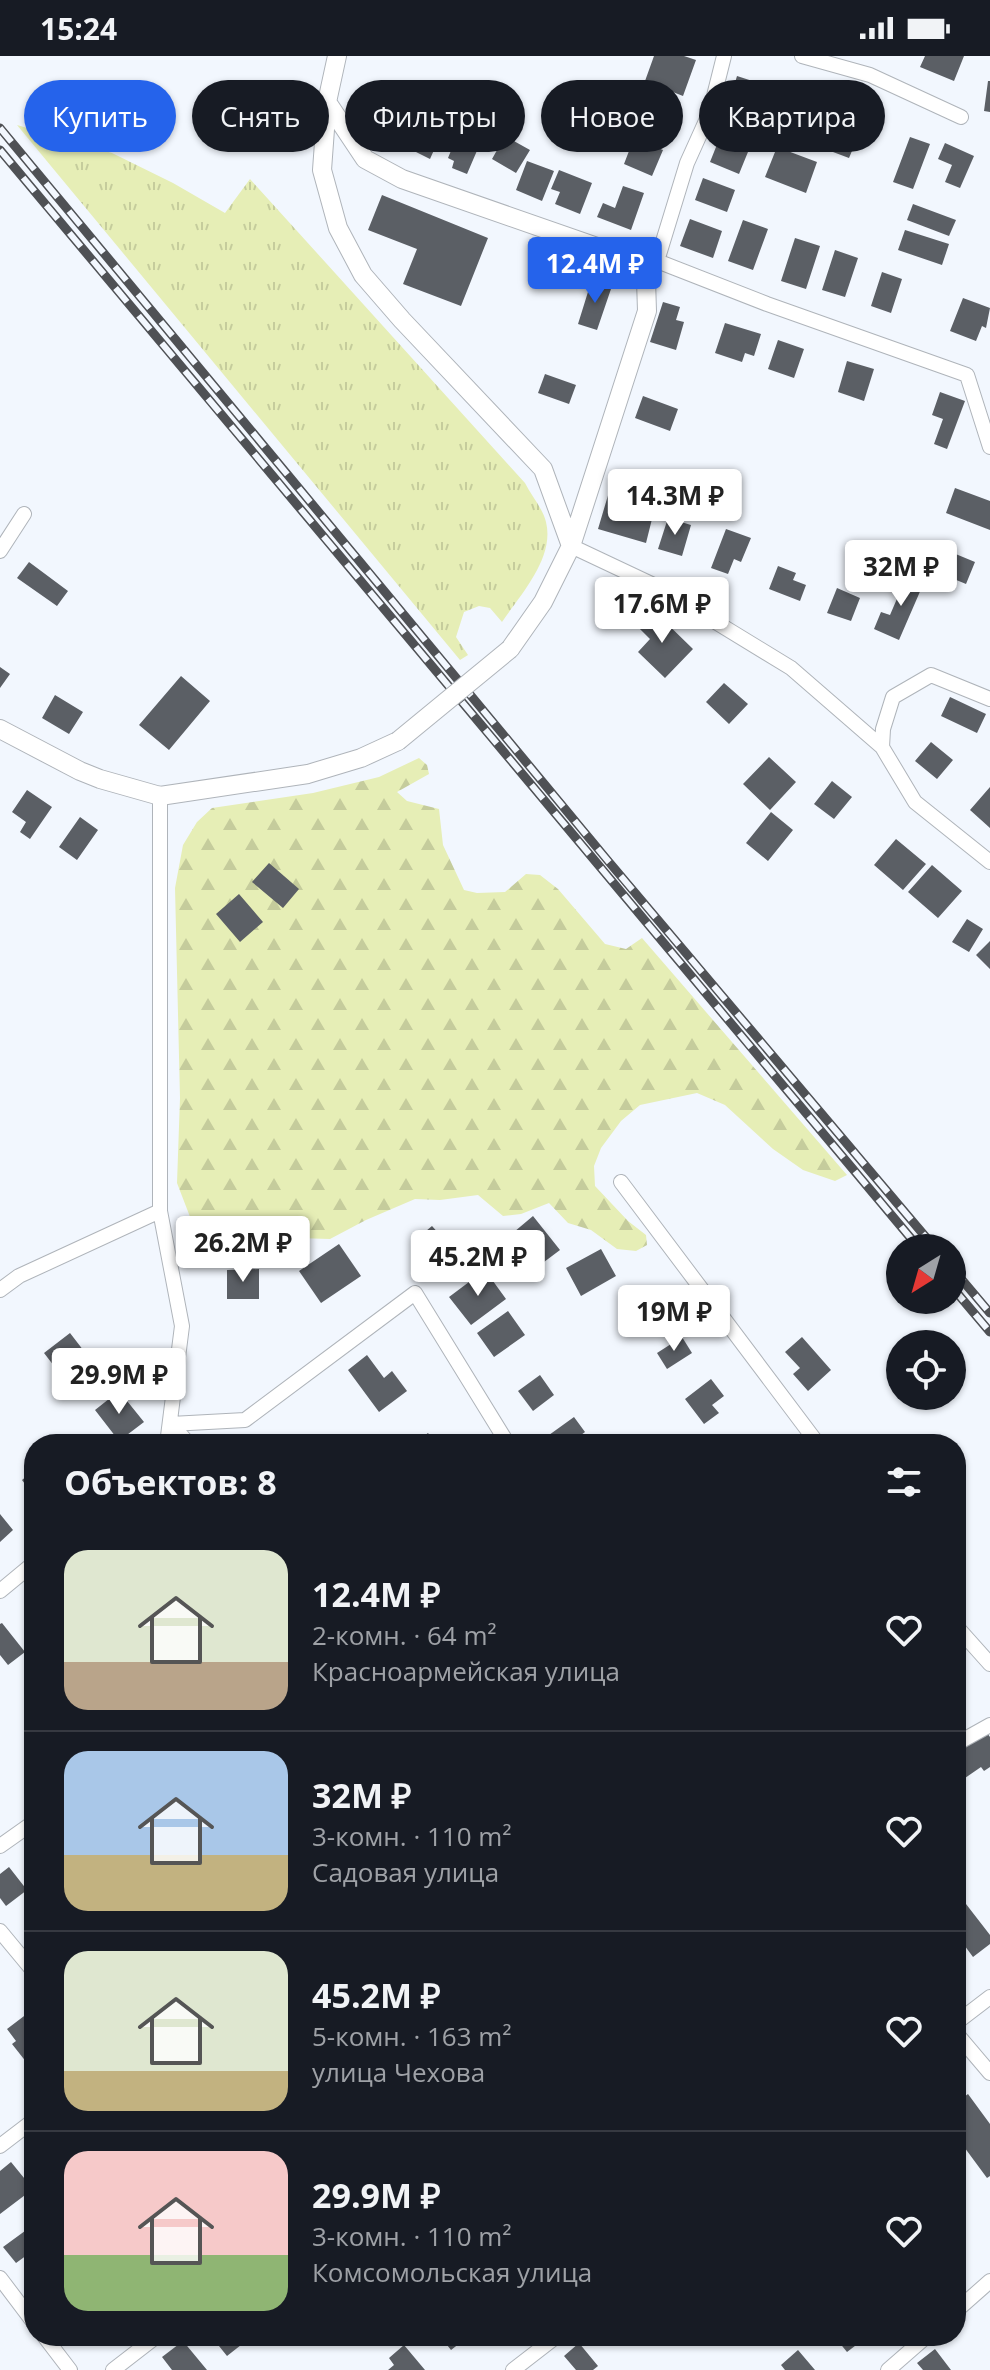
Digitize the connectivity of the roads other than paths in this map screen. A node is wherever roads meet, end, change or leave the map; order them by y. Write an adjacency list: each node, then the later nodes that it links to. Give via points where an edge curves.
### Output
1 (337, 56): 4 (street)
2 (724, 56): 8 (street, via 710,112 687,163)
3 (802, 56): 6 (street, via 870,75)
4 (329, 93)
5 (329, 105): 9 (street, via 365,159 402,179 617,254)
6 (961, 117)
7 (323, 152): 12 (street, via 322,170 338,228 363,275 543,469)
8 (657, 261): 9 (street); 10 (street, via 967,375)
9 (646, 280): 12 (street, via 647,311)
10 (990, 447)
11 (24, 514): 13 (street)
12 (571, 546): 16 (street, via 660,588 791,668); 17 (street, bridge, via 543,602 510,649 398,741 308,774)
13 (0, 551)
14 (990, 699): 16 (street, via 931,675 893,697)
15 (0, 729): 17 (street, via 100,779)
16 (882, 747): 18 (street, via 915,802)
17 (160, 796): 20 (street)
18 (990, 862)
19 (621, 1182): 26 (street)
20 (160, 1211): 21 (street, via 19,1276); 22 (street, via 182,1326)
21 (0, 1290)
22 (171, 1424): 23 (street); 24 (street); 25 (street, via 245,1420 415,1293)
23 (169, 1434)
24 (180, 1434)
25 (502, 1434)
26 (810, 1434)
27 (24, 1571): 28 (street)
28 (0, 1591)
29 (966, 1637): 30 (street)
30 (990, 1664)
31 (990, 1725): 32 (street)
32 (966, 1738)
33 (24, 1829): 34 (street)
34 (0, 1846)
35 (0, 1931): 36 (street)
36 (24, 1960)
37 (990, 1997): 38 (street)
38 (966, 2015)
39 (966, 2045): 40 (street)
40 (990, 2073)
41 (24, 2128): 42 (street)
42 (0, 2146)
43 (0, 2278): 46 (street)
44 (990, 2281): 45 (street)
45 (966, 2302)
46 (24, 2310)
47 (52, 2346): 51 (street)
48 (144, 2346): 52 (street)
49 (544, 2346): 53 (street)
50 (916, 2346): 54 (street)
51 (70, 2370)
52 (113, 2370)
53 (513, 2370)
54 (888, 2370)

